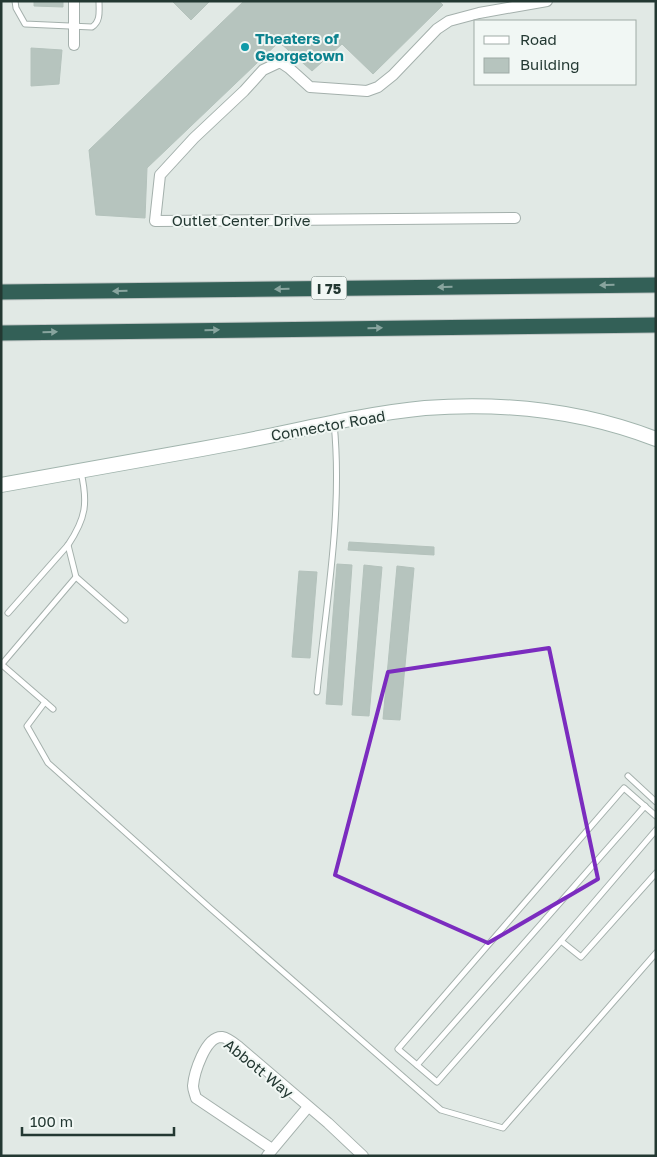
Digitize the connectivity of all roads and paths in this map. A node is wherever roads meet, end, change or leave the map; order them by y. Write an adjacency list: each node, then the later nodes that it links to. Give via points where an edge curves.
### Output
1 (15, 1): 5 (lane, via 25,24)
2 (74, 1): 5 (street)
3 (99, 1): 5 (lane, via 97,24 92,27)
4 (547, 1): 7 (street, Outlet Center Drive, via 449,21 378,88 367,91 310,86 280,62 264,70 160,175 155,221)
5 (74, 26): 6 (street)
6 (74, 45)
7 (515, 218)
8 (656, 284): 9 (highway, I 75, one-way to 9)
9 (1, 292)
10 (656, 325): 11 (highway)
11 (527, 327): 12 (highway, one-way to 11); 13 (highway)
12 (1, 333)
13 (656, 336)
14 (334, 423): 15 (main road, Connector Road, via 424,408 500,407 584,418); 16 (main road, Connector Road); 25 (lane, via 337,458 333,538)
15 (656, 439)
16 (81, 472): 17 (main road, Connector Road); 20 (lane, via 86,506)
17 (25, 481): 18 (main road, Connector Road); 19 (main road)
18 (1, 485)
19 (1, 494)
20 (68, 545): 21 (lane); 22 (lane)
21 (76, 577): 23 (lane); 24 (lane)
22 (8, 613)
23 (125, 620)
24 (1, 664): 26 (lane)
25 (317, 692)
26 (45, 702): 27 (lane); 35 (lane, via 27,726 48,763 441,1110 503,1128)
27 (53, 709)
28 (628, 776): 29 (lane)
29 (656, 802)
30 (644, 806): 31 (lane); 36 (lane); 36 (lane, via 624,788 617,795 398,1049)
31 (656, 816)
32 (656, 830): 34 (lane)
33 (656, 873): 34 (lane, via 580,958)
34 (561, 941): 36 (lane, via 437,1082)
35 (656, 953)
36 (417, 1065)
37 (308, 1108): 38 (street); 38 (street, Abbott Way, via 229,1040 220,1037 209,1044 194,1079 196,1098); 39 (street)
38 (269, 1152)
39 (363, 1156)

